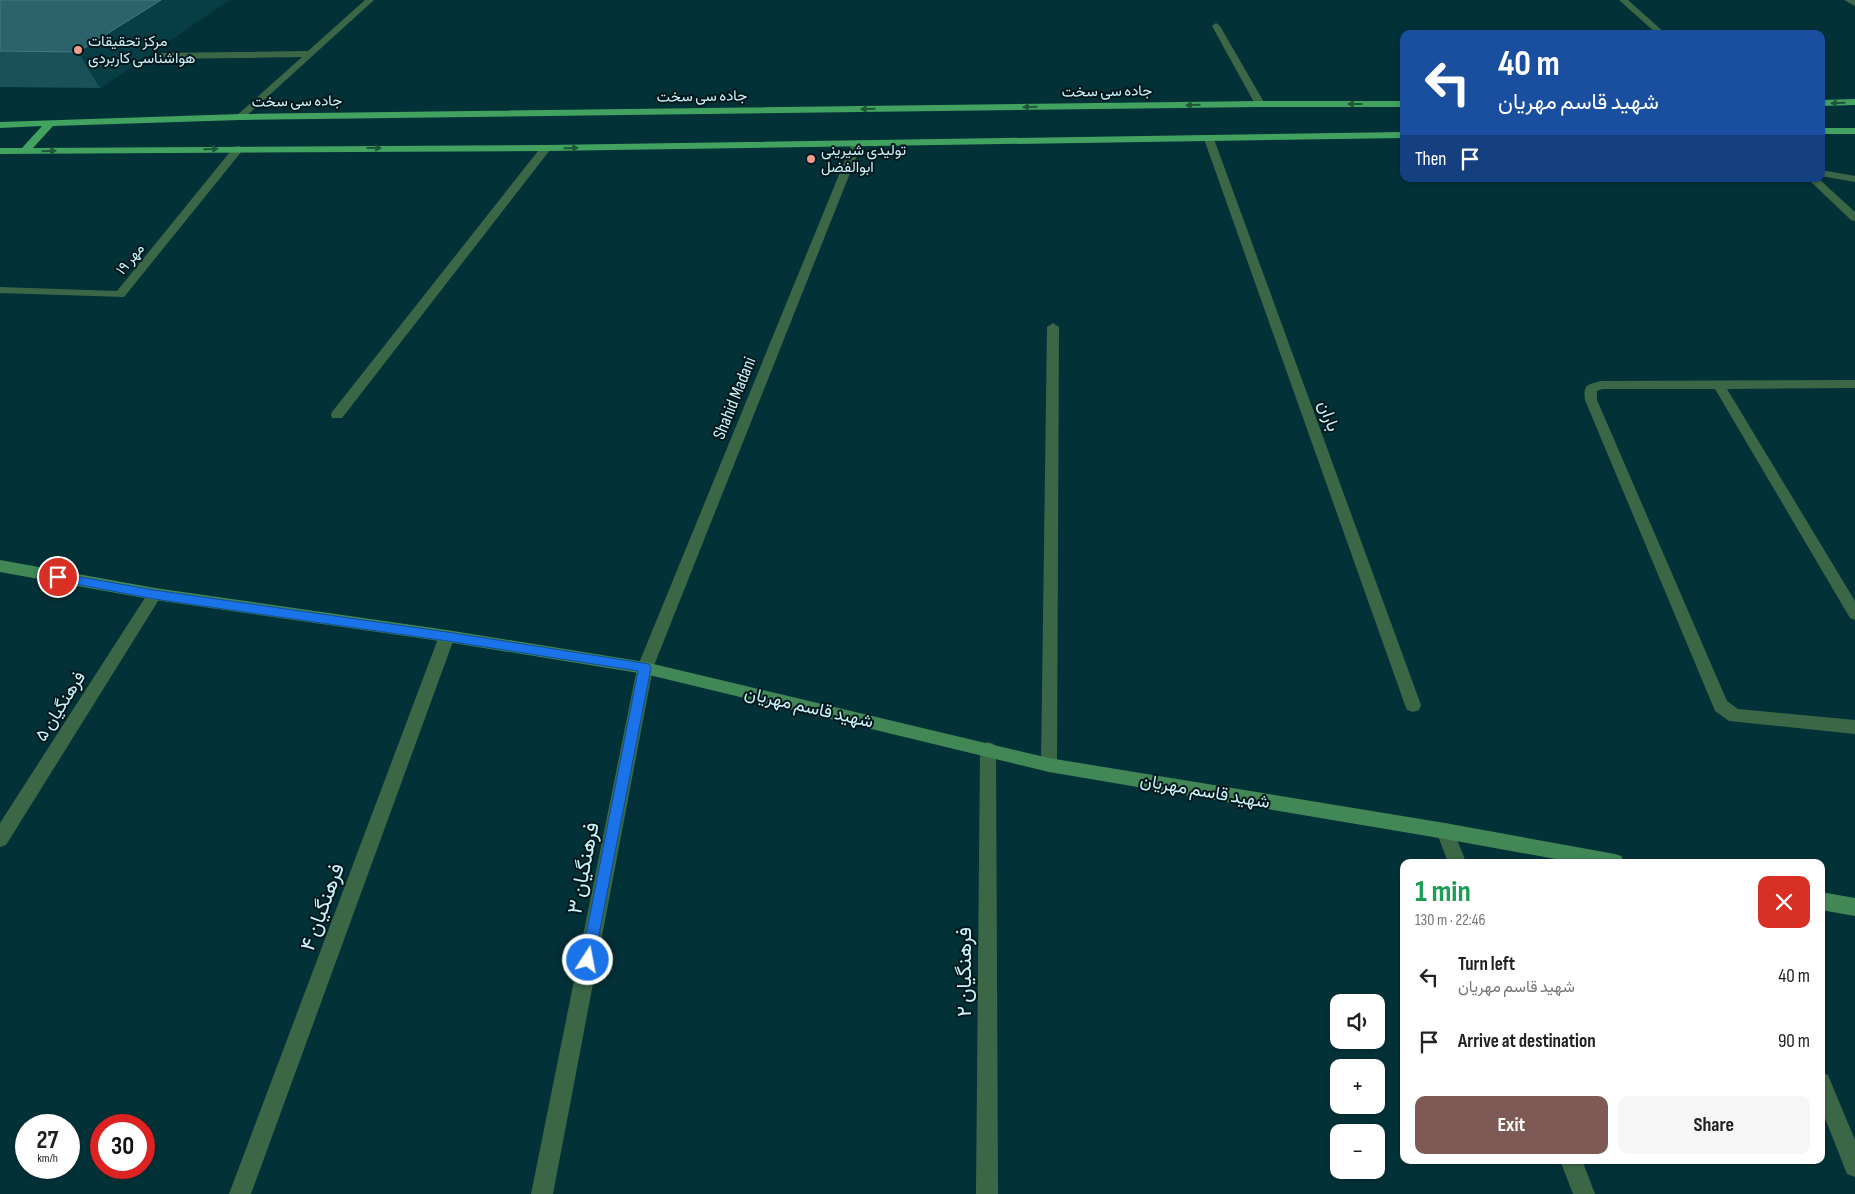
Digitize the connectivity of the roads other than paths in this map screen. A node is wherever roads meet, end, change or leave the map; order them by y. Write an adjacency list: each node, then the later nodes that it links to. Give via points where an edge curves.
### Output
1 (370, 0): 7 (street)
2 (1623, 0): 6 (street)
3 (1848, 0): 4 (street)
4 (1855, 3)
5 (1216, 26): 11 (street)
6 (1657, 30)
7 (311, 54): 8 (street); 13 (street)
8 (160, 56)
9 (1855, 102): 10 (main road, one-way to 10)
10 (1825, 103)
11 (1260, 104): 12 (main road, جاده سی سخت, one-way to 11); 13 (main road, جاده سی سخت, one-way to 13)
12 (1400, 104)
13 (240, 117): 15 (main road, جاده سی سخت)
14 (0, 125): 15 (main road, جاده سی سخت)
15 (49, 125): 24 (main road)
16 (1825, 131): 17 (main road)
17 (1855, 131)
18 (1400, 135): 19 (main road)
19 (1209, 139): 20 (main road); 39 (street, باران)
20 (857, 143): 21 (main road, one-way to 20); 38 (street, Shahid Madani)
21 (546, 148): 22 (main road, one-way to 21); 33 (street)
22 (238, 149): 24 (main road, one-way to 22); 29 (street, مهر ۱۹, via 120,294)
23 (0, 151): 24 (main road)
24 (25, 151)
25 (1825, 174): 26 (street)
26 (1855, 179)
27 (1816, 182): 28 (street)
28 (1855, 218)
29 (0, 290)
30 (1053, 327): 42 (street)
31 (1855, 384): 32 (street)
32 (1719, 385): 36 (street); 40 (street, via 1601,385 1590,390 1591,400 1721,706 1735,716)
33 (337, 415)
34 (0, 566): 35 (street, شهید قاسم مهریان)
35 (154, 594): 37 (street, شهید قاسم مهریان); 44 (street, فرهنگیان ۵)
36 (1855, 614)
37 (447, 636): 38 (street, شهید قاسم مهریان); 52 (street, فرهنگیان ۴)
38 (645, 668): 41 (street, شهید قاسم مهریان); 53 (street, فرهنگیان ۳)
39 (1413, 705)
40 (1855, 727)
41 (988, 749): 42 (street, شهید قاسم مهریان); 54 (street, فرهنگیان ۲)
42 (1048, 765): 43 (street, شهید قاسم مهریان)
43 (1445, 831): 45 (street); 46 (street, شهید قاسم مهریان)
44 (0, 839)
45 (1456, 859)
46 (1599, 859)
47 (1825, 902): 48 (street)
48 (1855, 907)
49 (1825, 1092): 51 (street)
50 (1573, 1164): 55 (street)
51 (1855, 1166)
52 (240, 1194)
53 (542, 1194)
54 (987, 1194)
55 (1584, 1194)

